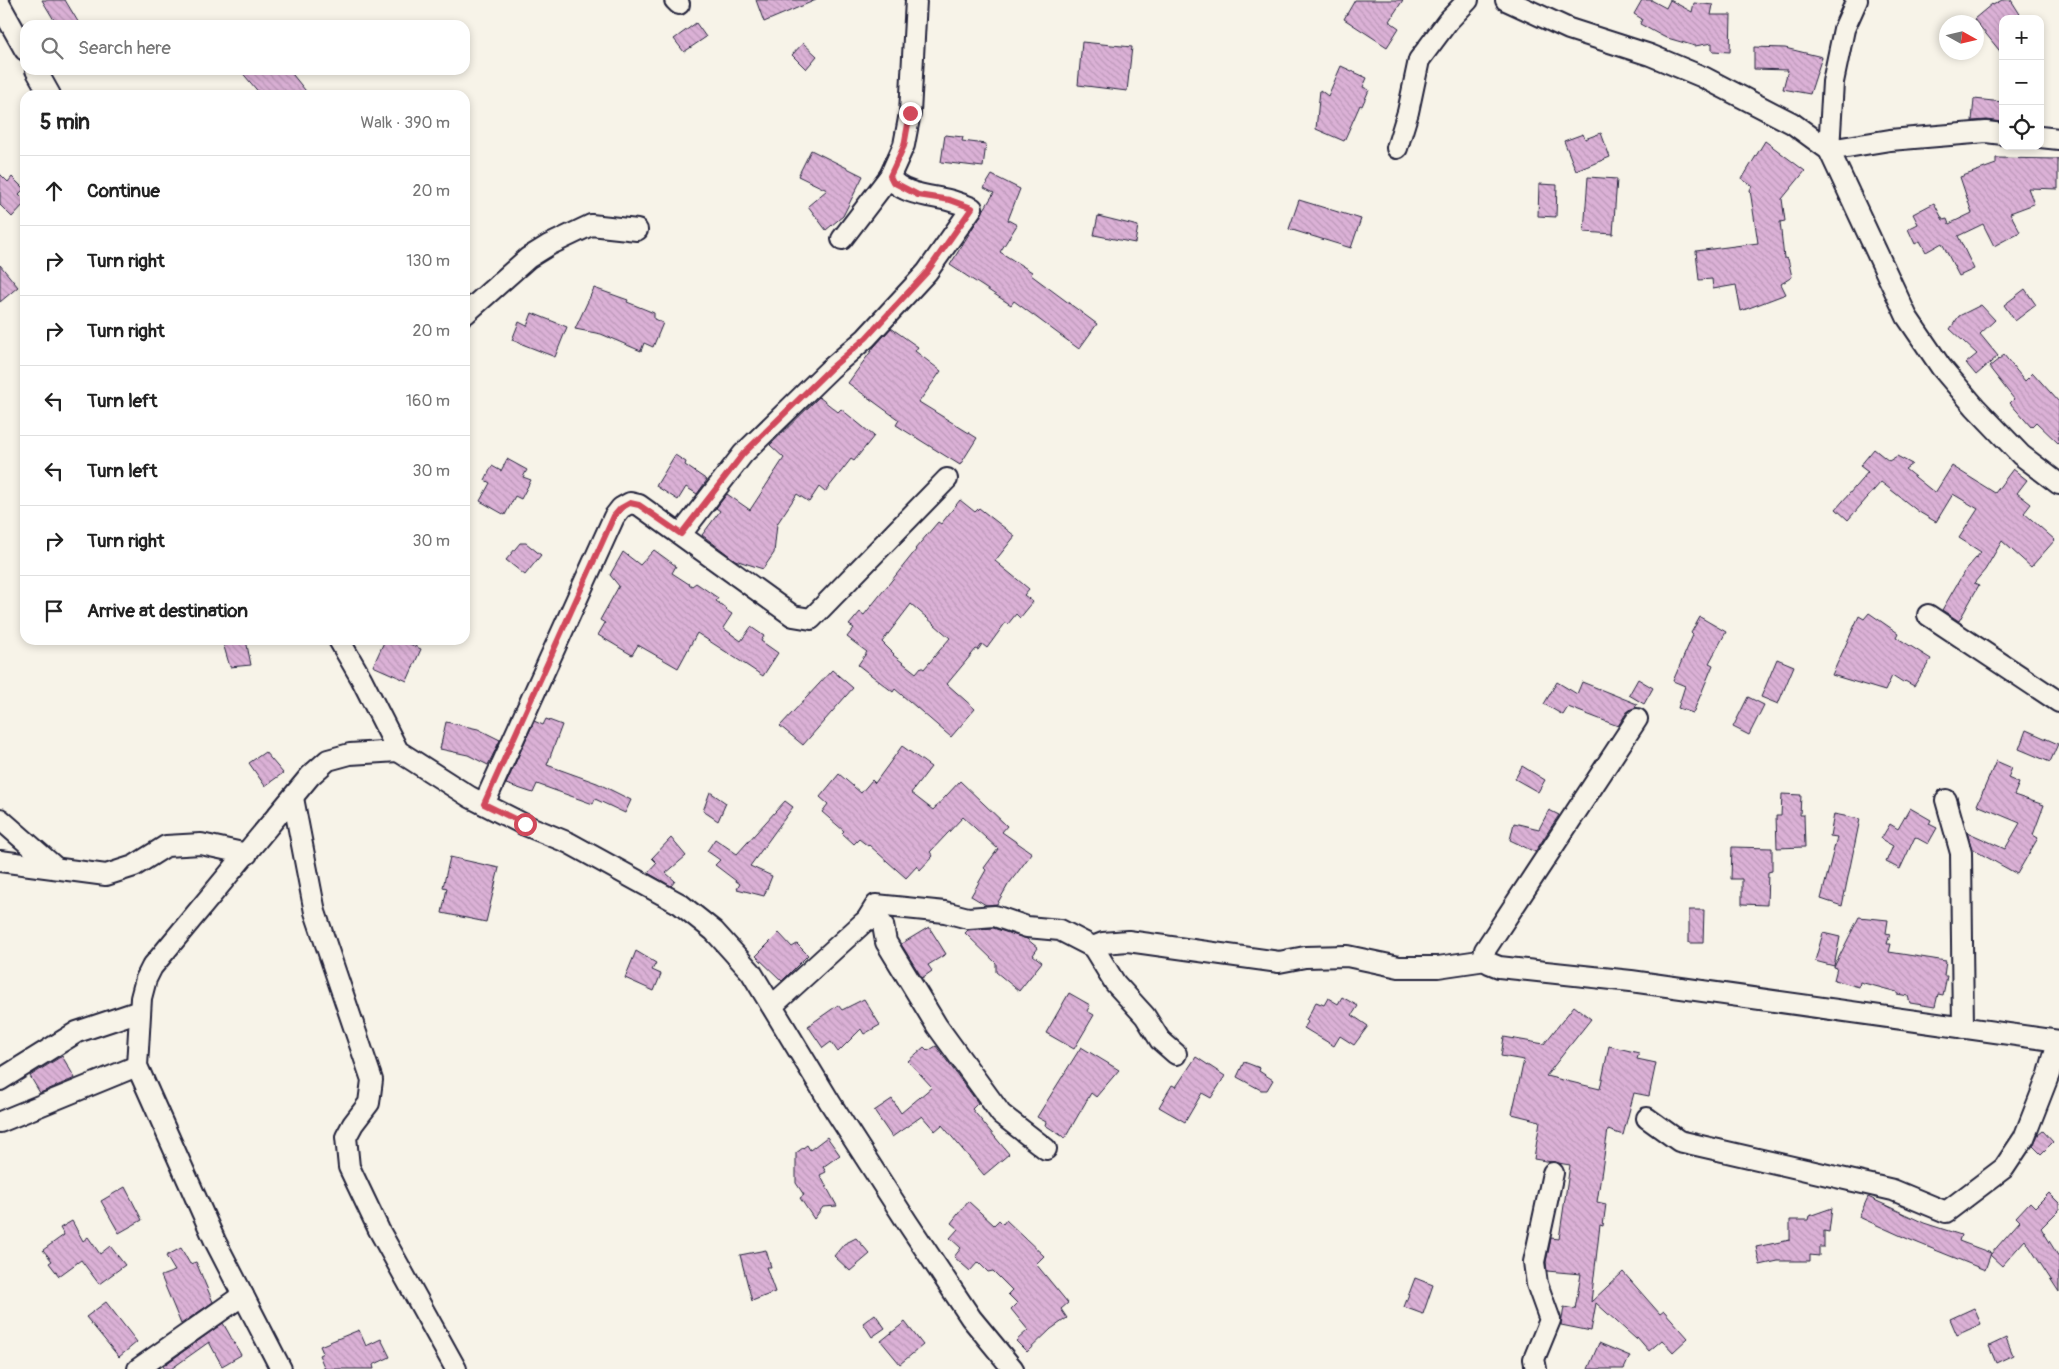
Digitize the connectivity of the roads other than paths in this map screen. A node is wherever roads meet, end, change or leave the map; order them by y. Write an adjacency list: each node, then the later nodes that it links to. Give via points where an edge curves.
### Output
1 (916, 0): 14 (street, via 910,113 904,146)
2 (1468, 0): 12 (street, via 1419,60 1408,112)
3 (1506, 0): 13 (street, via 1569,30 1650,55 1703,77 1792,124)
4 (1857, 0): 13 (street, via 1844,29 1833,82)
5 (2, 13): 6 (street)
6 (20, 42)
7 (39, 75): 8 (street)
8 (47, 90)
9 (1999, 134): 13 (street, via 1890,140)
10 (2044, 137): 11 (street)
11 (2059, 139)
12 (1396, 148)
13 (1829, 150): 19 (street, via 1907,317 1941,367 2021,455)
14 (890, 176): 16 (street); 20 (street, via 893,182 918,195 950,200 972,208 927,272 866,338 743,454)
15 (637, 230): 17 (street, via 590,225 528,258)
16 (842, 239)
17 (470, 310)
18 (947, 479): 20 (street, via 811,619 793,616)
19 (2059, 484)
20 (681, 534): 28 (street, via 639,505 630,503 614,516)
21 (1928, 615): 23 (street)
22 (342, 645): 25 (street)
23 (2059, 702)
24 (1637, 719): 35 (street, via 1490,941 1485,950)
25 (398, 751): 26 (street, via 350,754 328,760); 28 (street)
26 (293, 798): 30 (street); 50 (street, via 315,912 372,1080 370,1104 346,1137 349,1167 378,1230)
27 (1946, 800): 38 (street, via 1961,853)
28 (484, 804): 36 (street, via 569,843 680,904 714,931 751,972)
29 (0, 819): 32 (street)
30 (247, 854): 32 (street, via 201,844 166,846 134,866 106,876); 37 (street, via 152,967 146,979)
31 (0, 861): 32 (street)
32 (56, 868)
33 (866, 921): 34 (street, via 876,905 945,912 968,918 995,916 1027,927 1060,930); 36 (street); 45 (street, via 878,920 883,925 886,942 937,1026 1001,1114)
34 (1093, 947): 35 (street, via 1128,941 1279,962 1347,956 1399,967 1438,967); 40 (street, via 1115,983 1145,1016 1160,1040)
35 (1486, 960): 38 (street, via 1499,967 1631,981)
36 (772, 1006): 51 (street, via 831,1104 948,1284)
37 (140, 1011): 41 (street); 42 (street, via 77,1032)
38 (1963, 1028): 39 (street)
39 (2058, 1041): 43 (street, via 2024,1138 2004,1168 1946,1212 1893,1190 1679,1141)
40 (1176, 1054)
41 (137, 1066): 44 (street); 47 (street, via 215,1241)
42 (0, 1080)
43 (1647, 1118)
44 (0, 1122)
45 (1046, 1149)
46 (1552, 1173): 52 (street, via 1534,1262 1537,1284 1550,1320 1534,1360)
47 (243, 1295): 48 (street); 49 (street)
48 (138, 1369)
49 (281, 1369)
50 (456, 1369)
51 (1013, 1369)
52 (1536, 1369)

